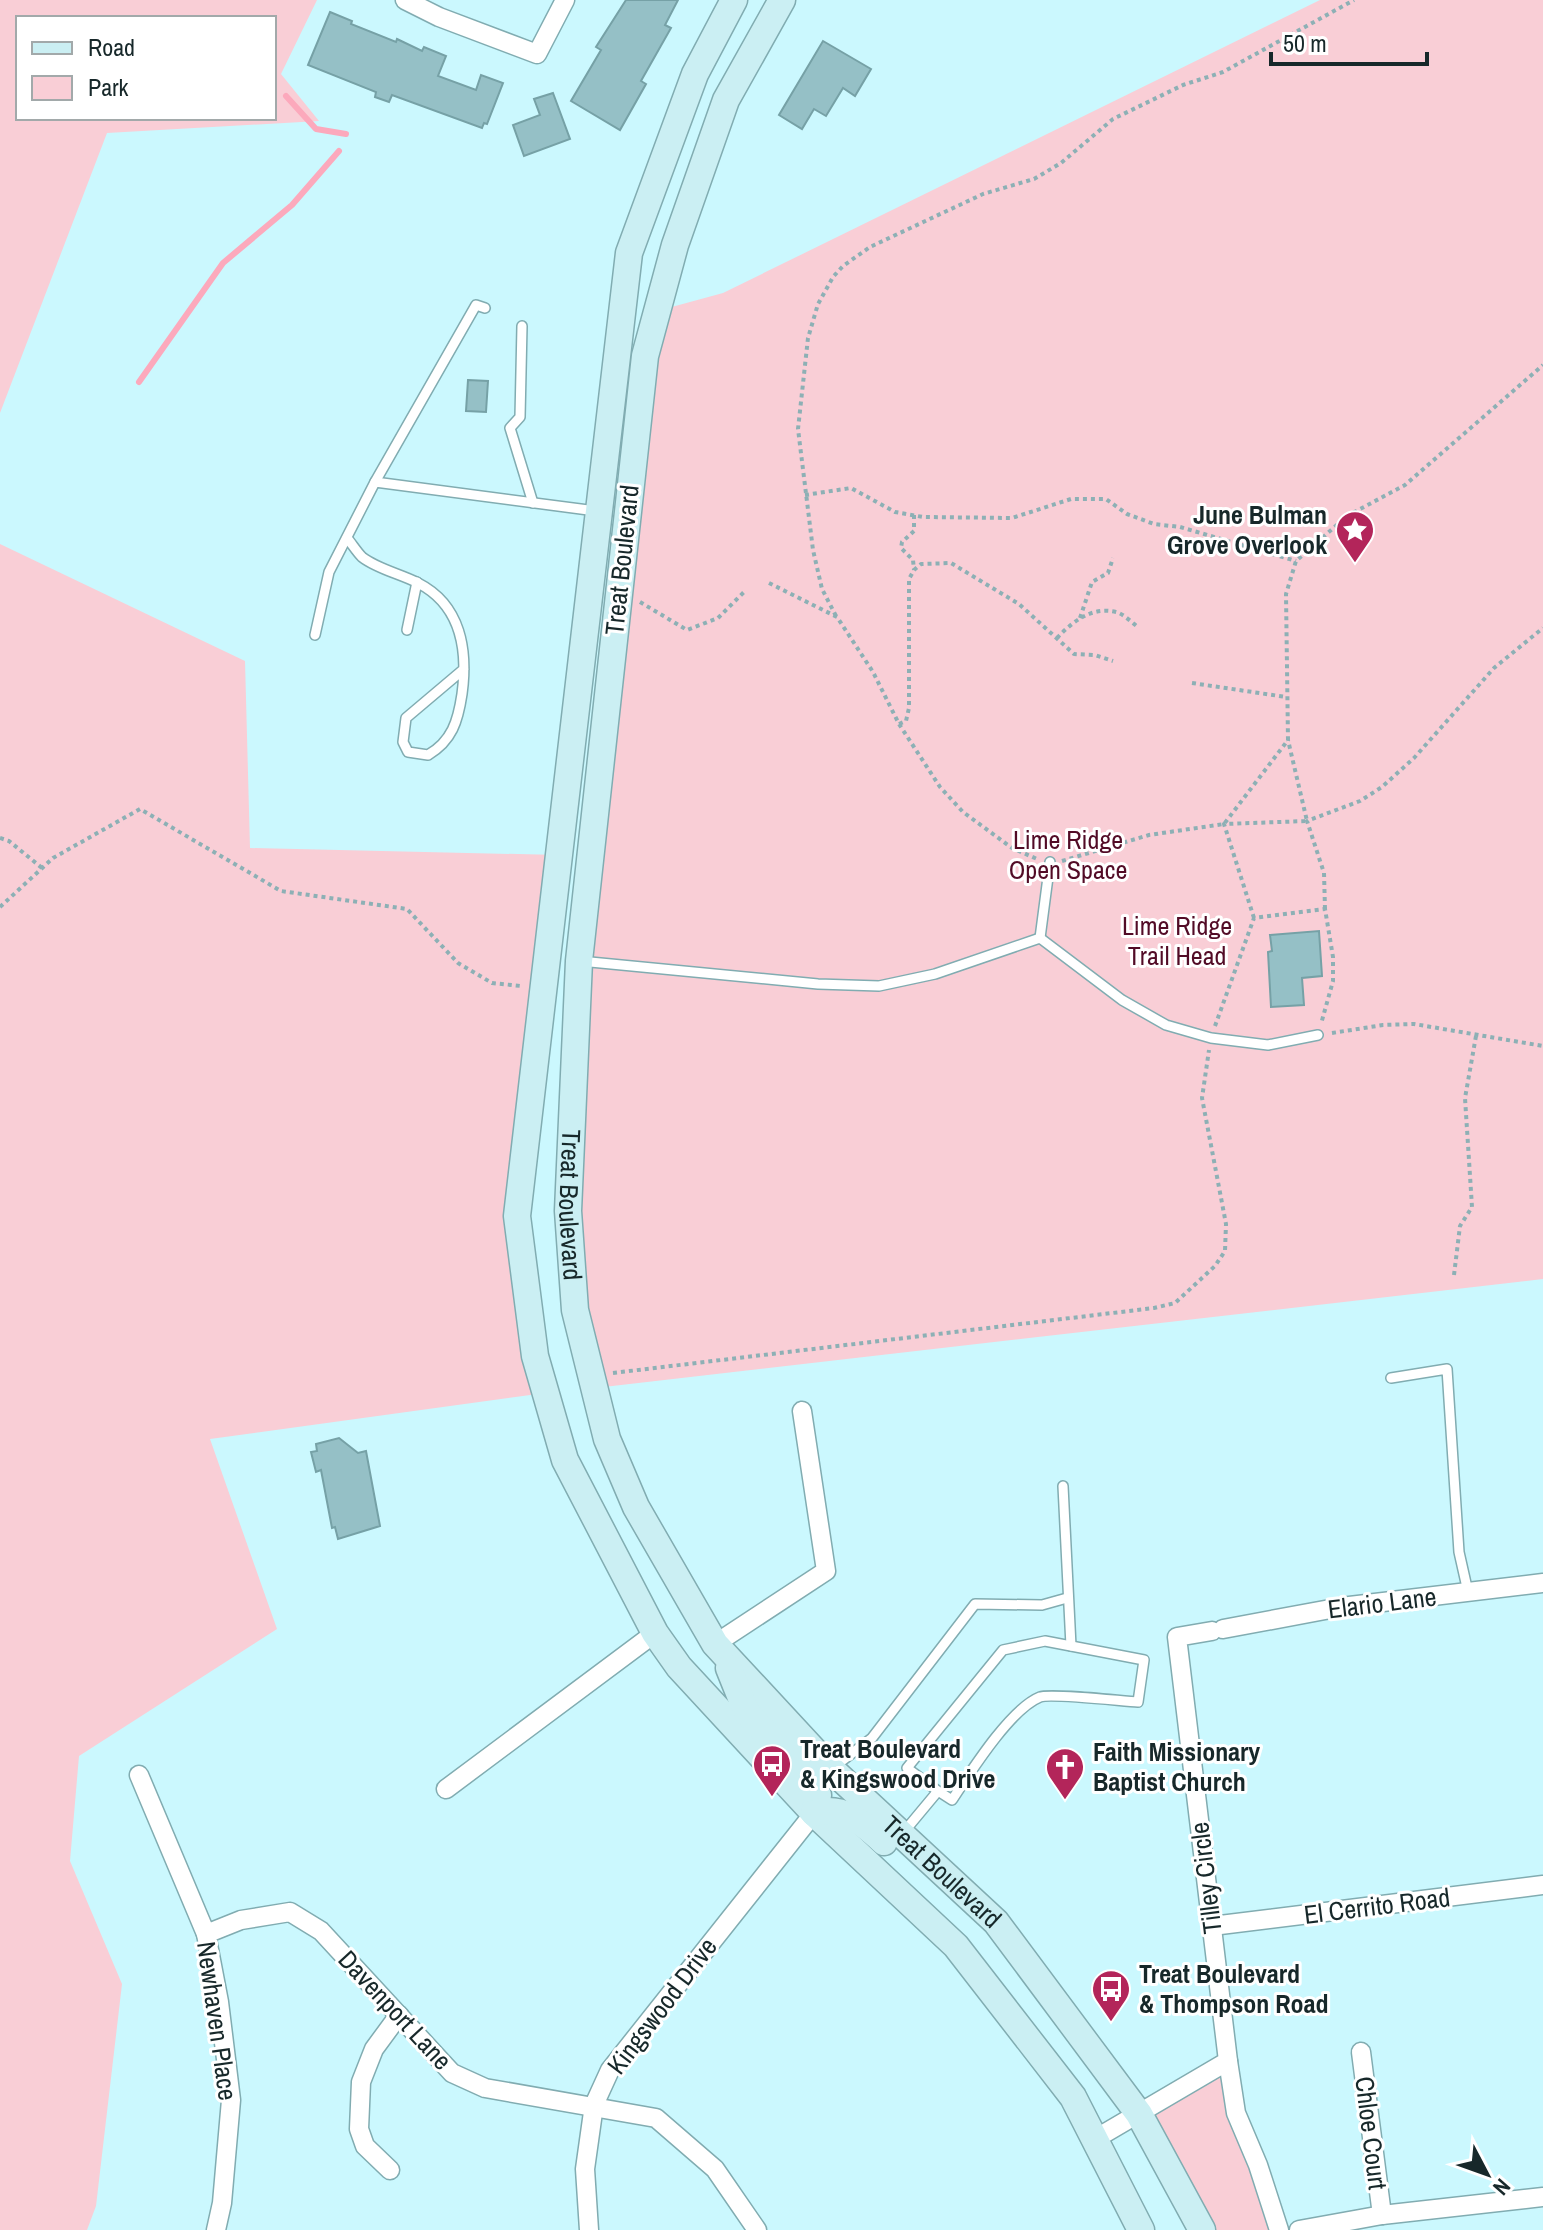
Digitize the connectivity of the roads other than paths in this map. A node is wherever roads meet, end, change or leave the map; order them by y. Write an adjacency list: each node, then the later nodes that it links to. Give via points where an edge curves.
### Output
1 (405, 0): 2 (street, via 537,54)
2 (565, 0)
3 (734, 0): 9 (main road, Treat Boulevard, via 695,74 629,253)
4 (782, 0): 17 (main road, Treat Boulevard, via 726,100 675,245 645,356)
5 (485, 308): 7 (lane, via 476,305)
6 (522, 326): 8 (lane, via 520,417 510,428)
7 (375, 482): 8 (lane); 10 (lane)
8 (533, 503): 9 (lane)
9 (599, 512): 25 (main road, Treat Boulevard, via 517,1216 535,1356 565,1460)
10 (347, 538): 11 (lane, via 363,557); 13 (lane, via 329,572)
11 (417, 582): 12 (lane); 14 (lane, via 441,599 454,617 464,644)
12 (407, 630)
13 (315, 635)
14 (464, 669): 14 (lane, via 455,728 443,747 428,755 408,752 403,742 406,718)
15 (1050, 862): 16 (lane)
16 (1040, 938): 17 (lane, via 935,974 879,986); 18 (lane, via 1166,1025 1211,1038 1268,1045)
17 (579, 961): 28 (main road, Treat Boulevard, via 568,1211 575,1310 607,1439 636,1507)
18 (1318, 1035)
19 (1391, 1378): 23 (lane, via 1447,1369 1459,1552)
20 (802, 1411): 28 (street, via 826,1571)
21 (1063, 1486): 24 (lane)
22 (1543, 1583): 23 (street, Elario Lane)
23 (1468, 1592): 26 (street, Elario Lane, via 1341,1607)
24 (1067, 1598): 27 (lane); 29 (lane, via 1042,1605 975,1604 872,1738)
25 (655, 1633): 31 (street); 33 (main road, Treat Boulevard, via 679,1667)
26 (1177, 1637): 37 (street, Tilley Circle)
27 (1071, 1646): 32 (lane, via 1045,1641 1003,1650 907,1768); 32 (lane, via 1144,1660 1138,1702 1041,1696 1020,1710 952,1800)
28 (720, 1649): 29 (main road, Treat Boulevard); 33 (main road, via 747,1713 814,1788)
29 (831, 1769): 34 (main road, Treat Boulevard)
30 (139, 1775): 38 (street, Newhaven Place)
31 (446, 1789)
32 (938, 1791): 34 (lane)
33 (814, 1813): 36 (main road, via 827,1810 859,1819 922,1878); 42 (street, Kingswood Drive, via 626,2047); 44 (main road, Treat Boulevard, via 956,1946 1073,2097)
34 (901, 1835): 36 (main road, Treat Boulevard)
35 (1543, 1885): 37 (street, El Cerrito Road)
36 (966, 1894): 43 (main road, Treat Boulevard, via 996,1922)
37 (1212, 1926): 41 (street, Tilley Circle)
38 (206, 1934): 39 (street, Davenport Lane, via 241,1920 290,1912 321,1931); 48 (street, Newhaven Place, via 231,2100)
39 (399, 2015): 42 (street, Davenport Lane, via 452,2073 485,2088); 45 (street, via 374,2049 361,2082 359,2129 365,2146)
40 (1361, 2052): 47 (street, Chloe Court)
41 (1228, 2061): 43 (street); 53 (street, Tilley Circle, via 1236,2113)
42 (594, 2105): 49 (street, Kingswood Drive, via 585,2169); 50 (street, Davenport Lane, via 656,2118 715,2169)
43 (1139, 2114): 44 (street); 52 (main road, Treat Boulevard)
44 (1095, 2139): 51 (main road, Treat Boulevard)
45 (390, 2170)
46 (1543, 2197): 47 (street)
47 (1382, 2215): 54 (street)
48 (216, 2230)
49 (589, 2230)
50 (757, 2230)
51 (1141, 2230)
52 (1202, 2230)
53 (1279, 2230)
54 (1299, 2230)

